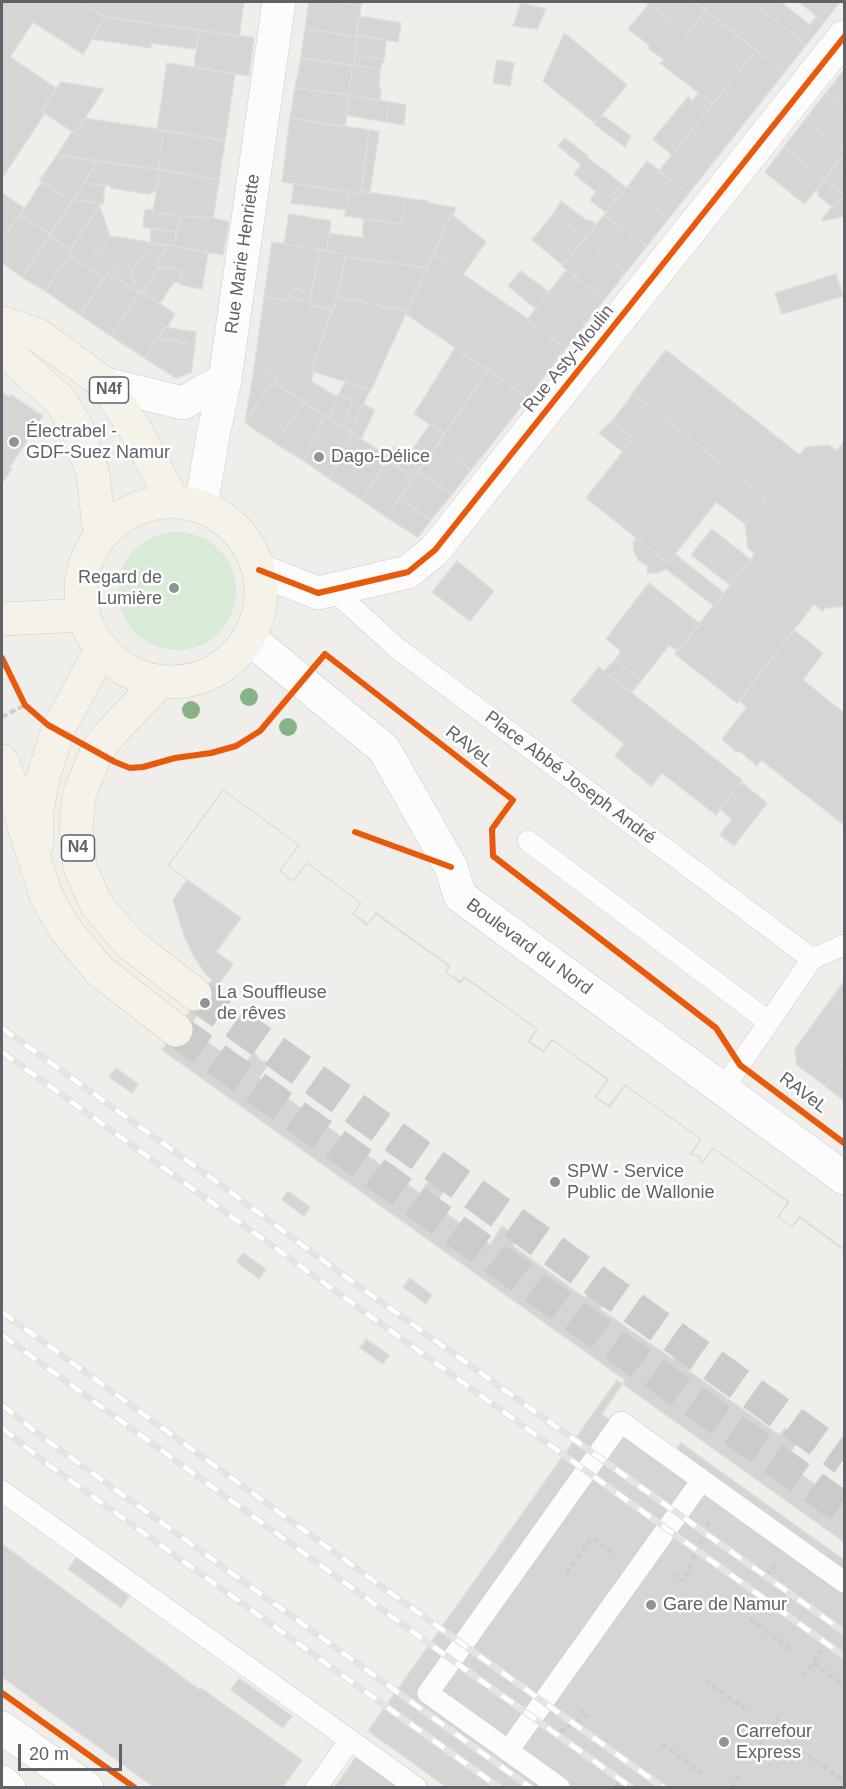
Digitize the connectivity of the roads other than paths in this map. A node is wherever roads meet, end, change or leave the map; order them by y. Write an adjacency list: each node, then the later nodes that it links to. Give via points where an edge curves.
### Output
1 (279, 2): 5 (street, Rue Marie Henriette)
2 (844, 37): 10 (street, Rue Asty-Moulin, via 435,550 408,572)
3 (2, 323): 6 (main road, N4f, via 38,336)
4 (2, 344): 8 (main road, N4f, via 60,400 78,430 93,474)
5 (225, 379): 6 (street, via 183,403); 7 (street, Rue Marie Henriette, via 213,436)
6 (105, 384): 7 (main road, N4f)
7 (187, 504): 8 (main road, via 146,505 120,517); 9 (main road, via 227,520 248,543)
8 (100, 536): 11 (main road, via 87,561 81,587)
9 (259, 570): 10 (street, Rue Asty-Moulin, via 318,593); 13 (main road, via 261,605)
10 (334, 591): 20 (lane, Place Abbé Joseph André, via 397,648)
11 (84, 615): 12 (main road); 14 (main road)
12 (2, 619)
13 (249, 638): 15 (main road, via 233,658 211,673 186,681); 24 (street, Boulevard du Nord, via 384,749 451,867 460,896)
14 (102, 648): 15 (main road, via 128,670); 18 (main road, N4, via 58,730 43,778 37,811)
15 (160, 681): 21 (main road, N4, via 97,751 79,795 76,827 80,867 96,904 129,943)
16 (2, 761): 18 (main road, N4)
17 (528, 841): 22 (lane)
18 (36, 863): 23 (main road, N4, via 46,897 65,929 100,971)
19 (844, 945): 20 (lane)
20 (812, 959): 22 (lane)
21 (195, 994)
22 (769, 1022): 24 (lane)
23 (176, 1030)
24 (723, 1089): 25 (street, Boulevard du Nord)
25 (844, 1178)
26 (702, 1480): 28 (lane); 31 (lane); 31 (lane, via 621,1422 428,1693)
27 (2, 1491): 30 (lane)
28 (844, 1582)
29 (2, 1728): 34 (street)
30 (350, 1740): 35 (lane); 36 (lane)
31 (508, 1751): 37 (lane)
32 (2, 1782): 33 (street)
33 (9, 1788)
34 (87, 1788)
35 (316, 1788)
36 (417, 1788)
37 (560, 1788)

